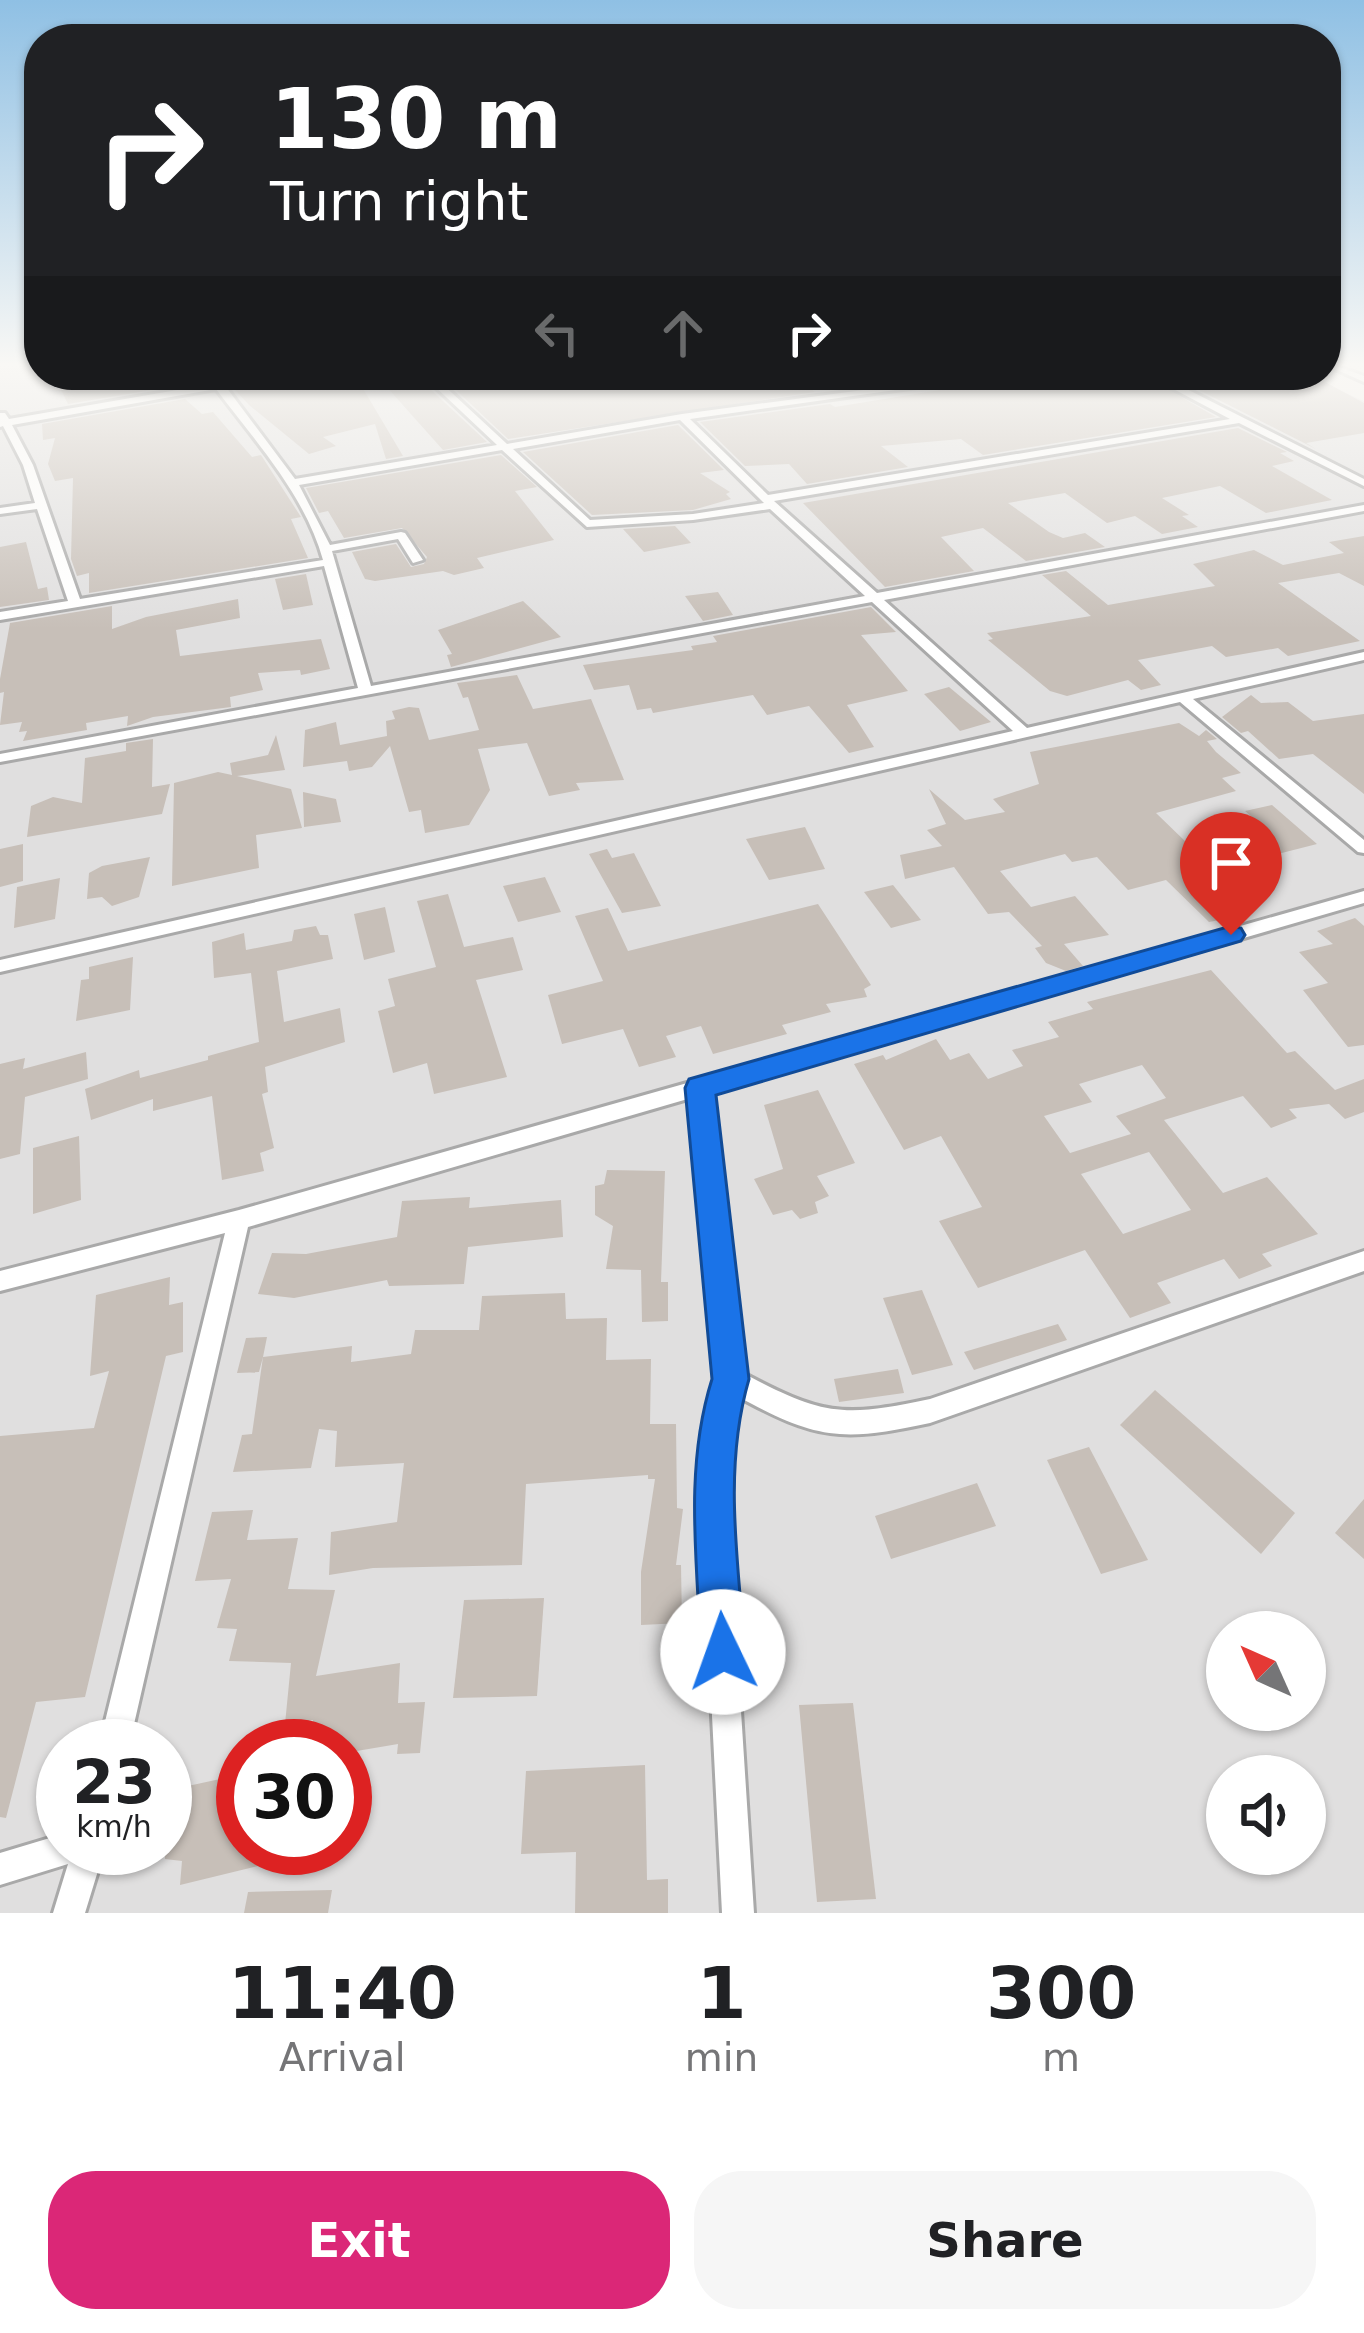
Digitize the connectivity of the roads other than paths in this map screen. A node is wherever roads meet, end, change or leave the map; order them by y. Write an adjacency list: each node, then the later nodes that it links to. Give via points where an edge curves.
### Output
1 (20, 451): 11 (street)
2 (268, 451): 8 (street)
3 (472, 451): 8 (street)
4 (513, 451): 10 (street, via 587,524)
5 (717, 451): 10 (street)
6 (1060, 451): 10 (street)
7 (1302, 451): 9 (street)
8 (292, 483): 14 (street)
9 (1364, 483)
10 (769, 502): 16 (street)
11 (42, 505): 13 (street); 17 (street)
12 (1364, 508): 16 (street)
13 (0, 511)
14 (328, 556): 15 (street, via 401,535); 17 (street); 20 (street)
15 (417, 560)
16 (875, 598): 20 (street); 22 (street)
17 (75, 603): 18 (street)
18 (0, 616)
19 (1364, 656): 21 (street)
20 (366, 692): 23 (street)
21 (1185, 700): 22 (street); 24 (street)
22 (1025, 734): 26 (street)
23 (0, 758)
24 (1364, 848)
25 (1364, 897): 27 (street)
26 (0, 965)
27 (700, 1088): 28 (street); 31 (street)
28 (239, 1220): 30 (street); 32 (street)
29 (1364, 1261): 31 (street, via 930,1411 858,1427 805,1420)
30 (0, 1281)
31 (730, 1379): 37 (street, via 713,1478)
32 (120, 1719)
33 (36, 1858): 34 (street)
34 (0, 1869)
35 (80, 1875): 36 (street)
36 (68, 1913)
37 (738, 1913)

